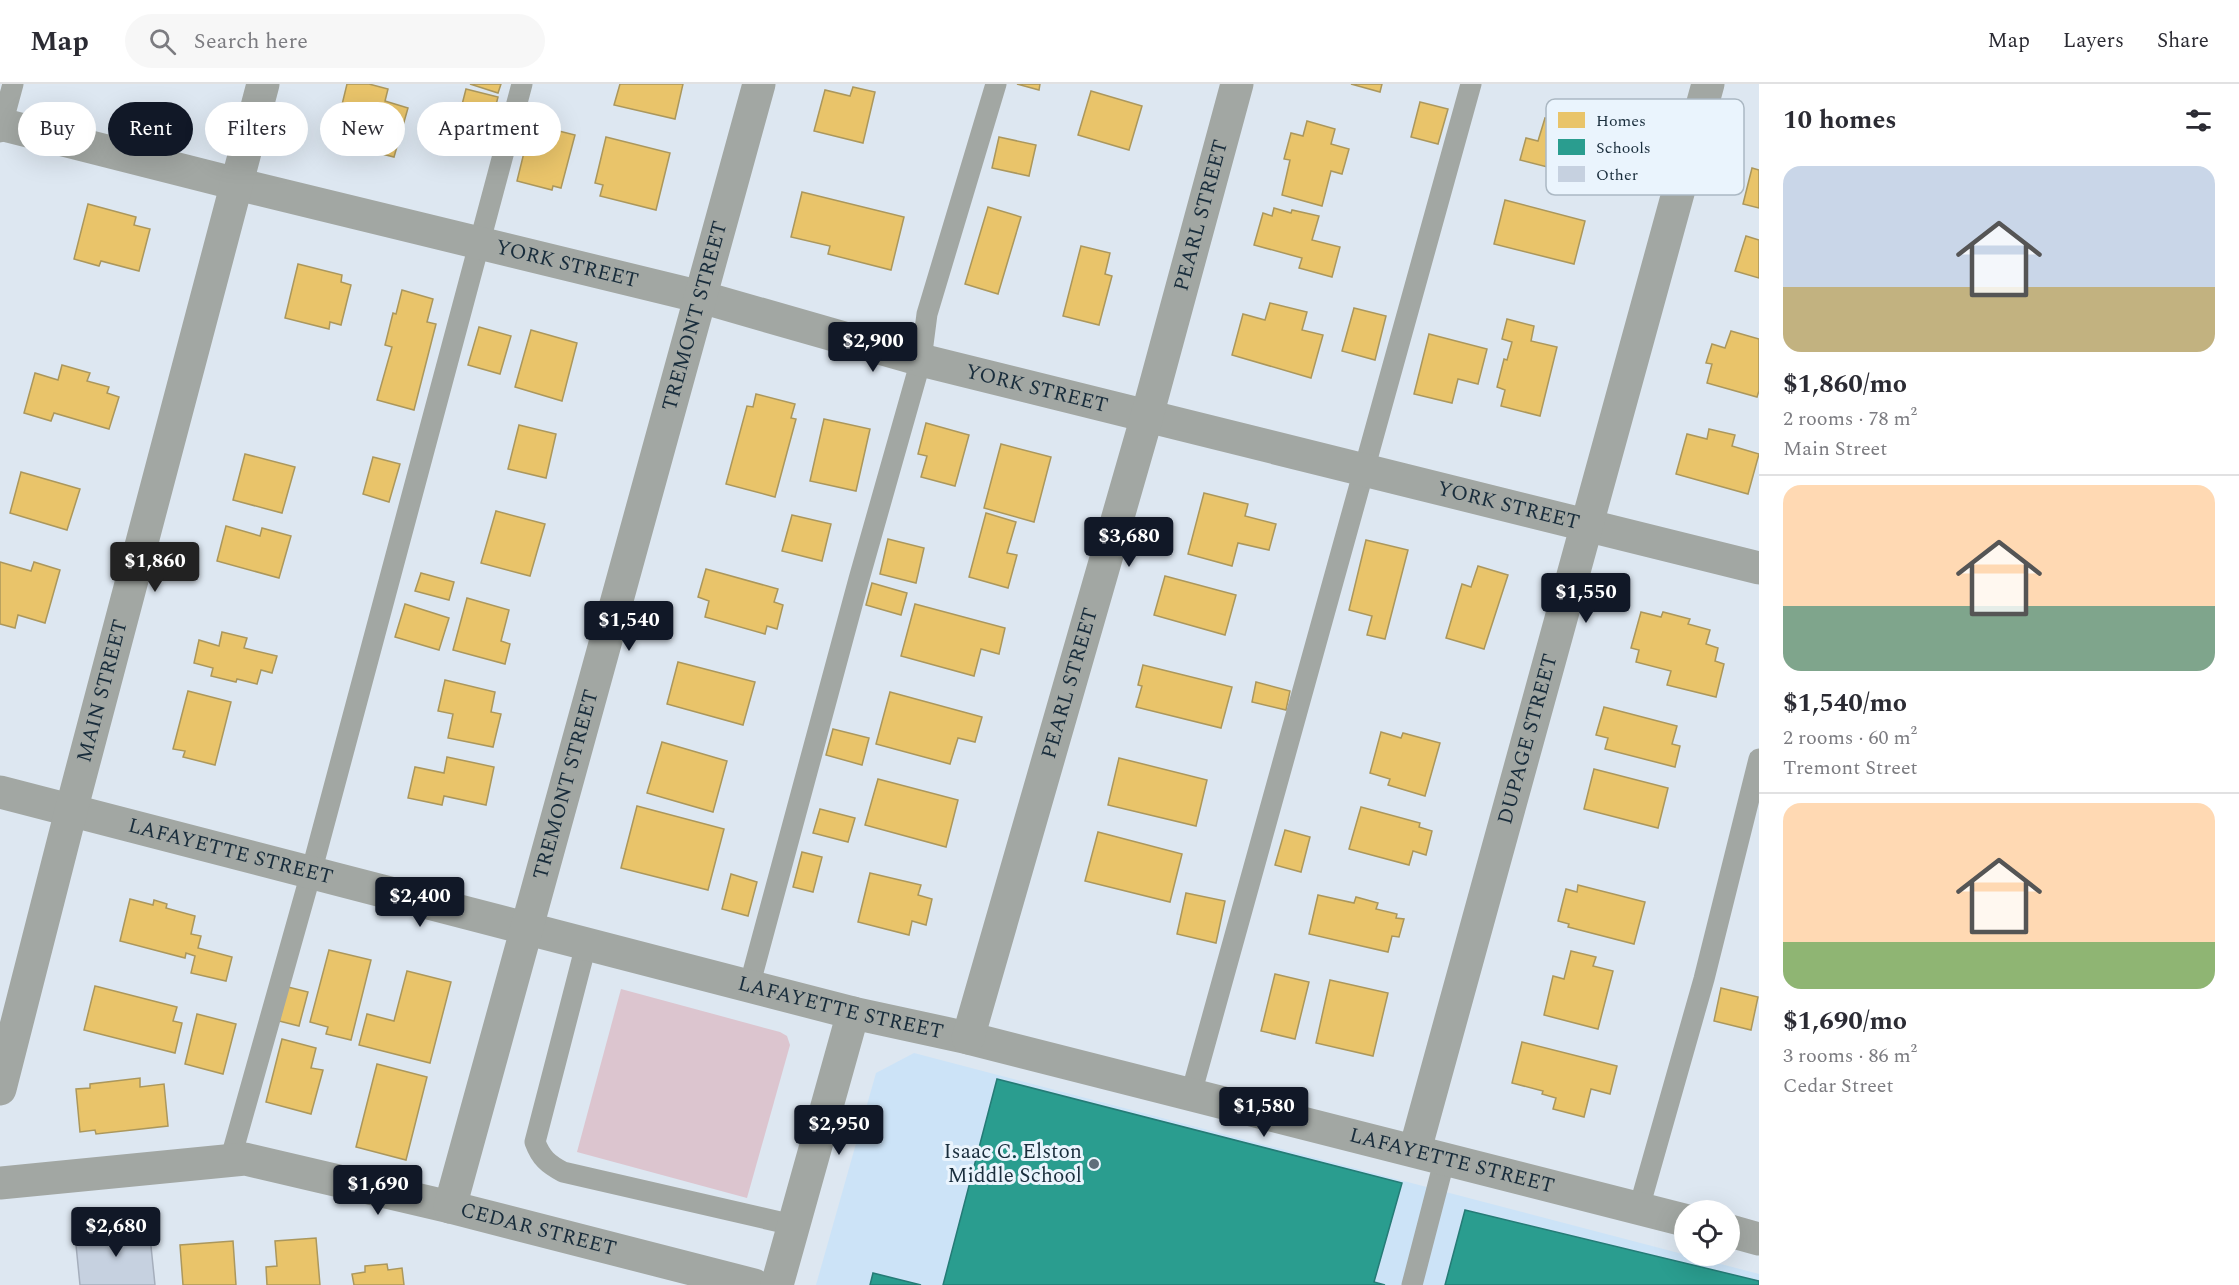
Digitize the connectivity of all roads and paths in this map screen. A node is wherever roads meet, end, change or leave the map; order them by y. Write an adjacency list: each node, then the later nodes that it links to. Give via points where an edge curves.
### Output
1 (13, 84): 10 (lane)
2 (263, 84): 11 (street, MAIN STREET)
3 (522, 84): 13 (lane)
4 (759, 84): 14 (street, TREMONT STREET)
5 (996, 84): 15 (lane, via 927,314)
6 (1237, 84): 16 (street, PEARL STREET)
7 (1471, 84): 17 (lane)
8 (1708, 84): 9 (street, DUPAGE STREET)
9 (1704, 99)
10 (1, 127): 11 (street, YORK STREET)
11 (237, 184): 13 (street, YORK STREET); 22 (street, MAIN STREET)
12 (1678, 195): 18 (street, DUPAGE STREET)
13 (480, 243): 14 (street, YORK STREET); 23 (lane)
14 (701, 297): 15 (street, YORK STREET); 24 (street, TREMONT STREET)
15 (921, 360): 16 (street, YORK STREET); 26 (lane)
16 (1147, 416): 17 (street, YORK STREET); 28 (street, PEARL STREET)
17 (1364, 471): 18 (street, YORK STREET); 30 (lane)
18 (1587, 526): 19 (street, YORK STREET); 31 (street, DUPAGE STREET)
19 (1759, 568)
20 (1759, 759): 35 (lane, via 1704,979)
21 (0, 792): 22 (street, LAFAYETTE STREET)
22 (71, 811): 23 (street, LAFAYETTE STREET); 29 (street, MAIN STREET)
23 (311, 873): 24 (street, LAFAYETTE STREET); 32 (lane)
24 (526, 930): 25 (street, LAFAYETTE STREET); 34 (street, TREMONT STREET)
25 (586, 945): 26 (street, LAFAYETTE STREET); 37 (lane, via 535,1142 540,1155 563,1172)
26 (749, 987): 27 (street, LAFAYETTE STREET)
27 (853, 1013): 28 (street, LAFAYETTE STREET); 37 (street)
28 (968, 1038): 30 (street, LAFAYETTE STREET)
29 (0, 1089)
30 (1191, 1094): 31 (street, LAFAYETTE STREET)
31 (1430, 1154): 35 (street, LAFAYETTE STREET); 42 (lane)
32 (230, 1161): 33 (street, CEDAR STREET); 34 (street, CEDAR STREET, via 244,1160)
33 (0, 1183)
34 (450, 1207): 40 (street, CEDAR STREET)
35 (1639, 1208): 36 (street, LAFAYETTE STREET)
36 (1674, 1217)
37 (793, 1225): 41 (street)
38 (1740, 1234): 39 (street)
39 (1759, 1239)
40 (754, 1285)
41 (777, 1285)
42 (1412, 1285)

